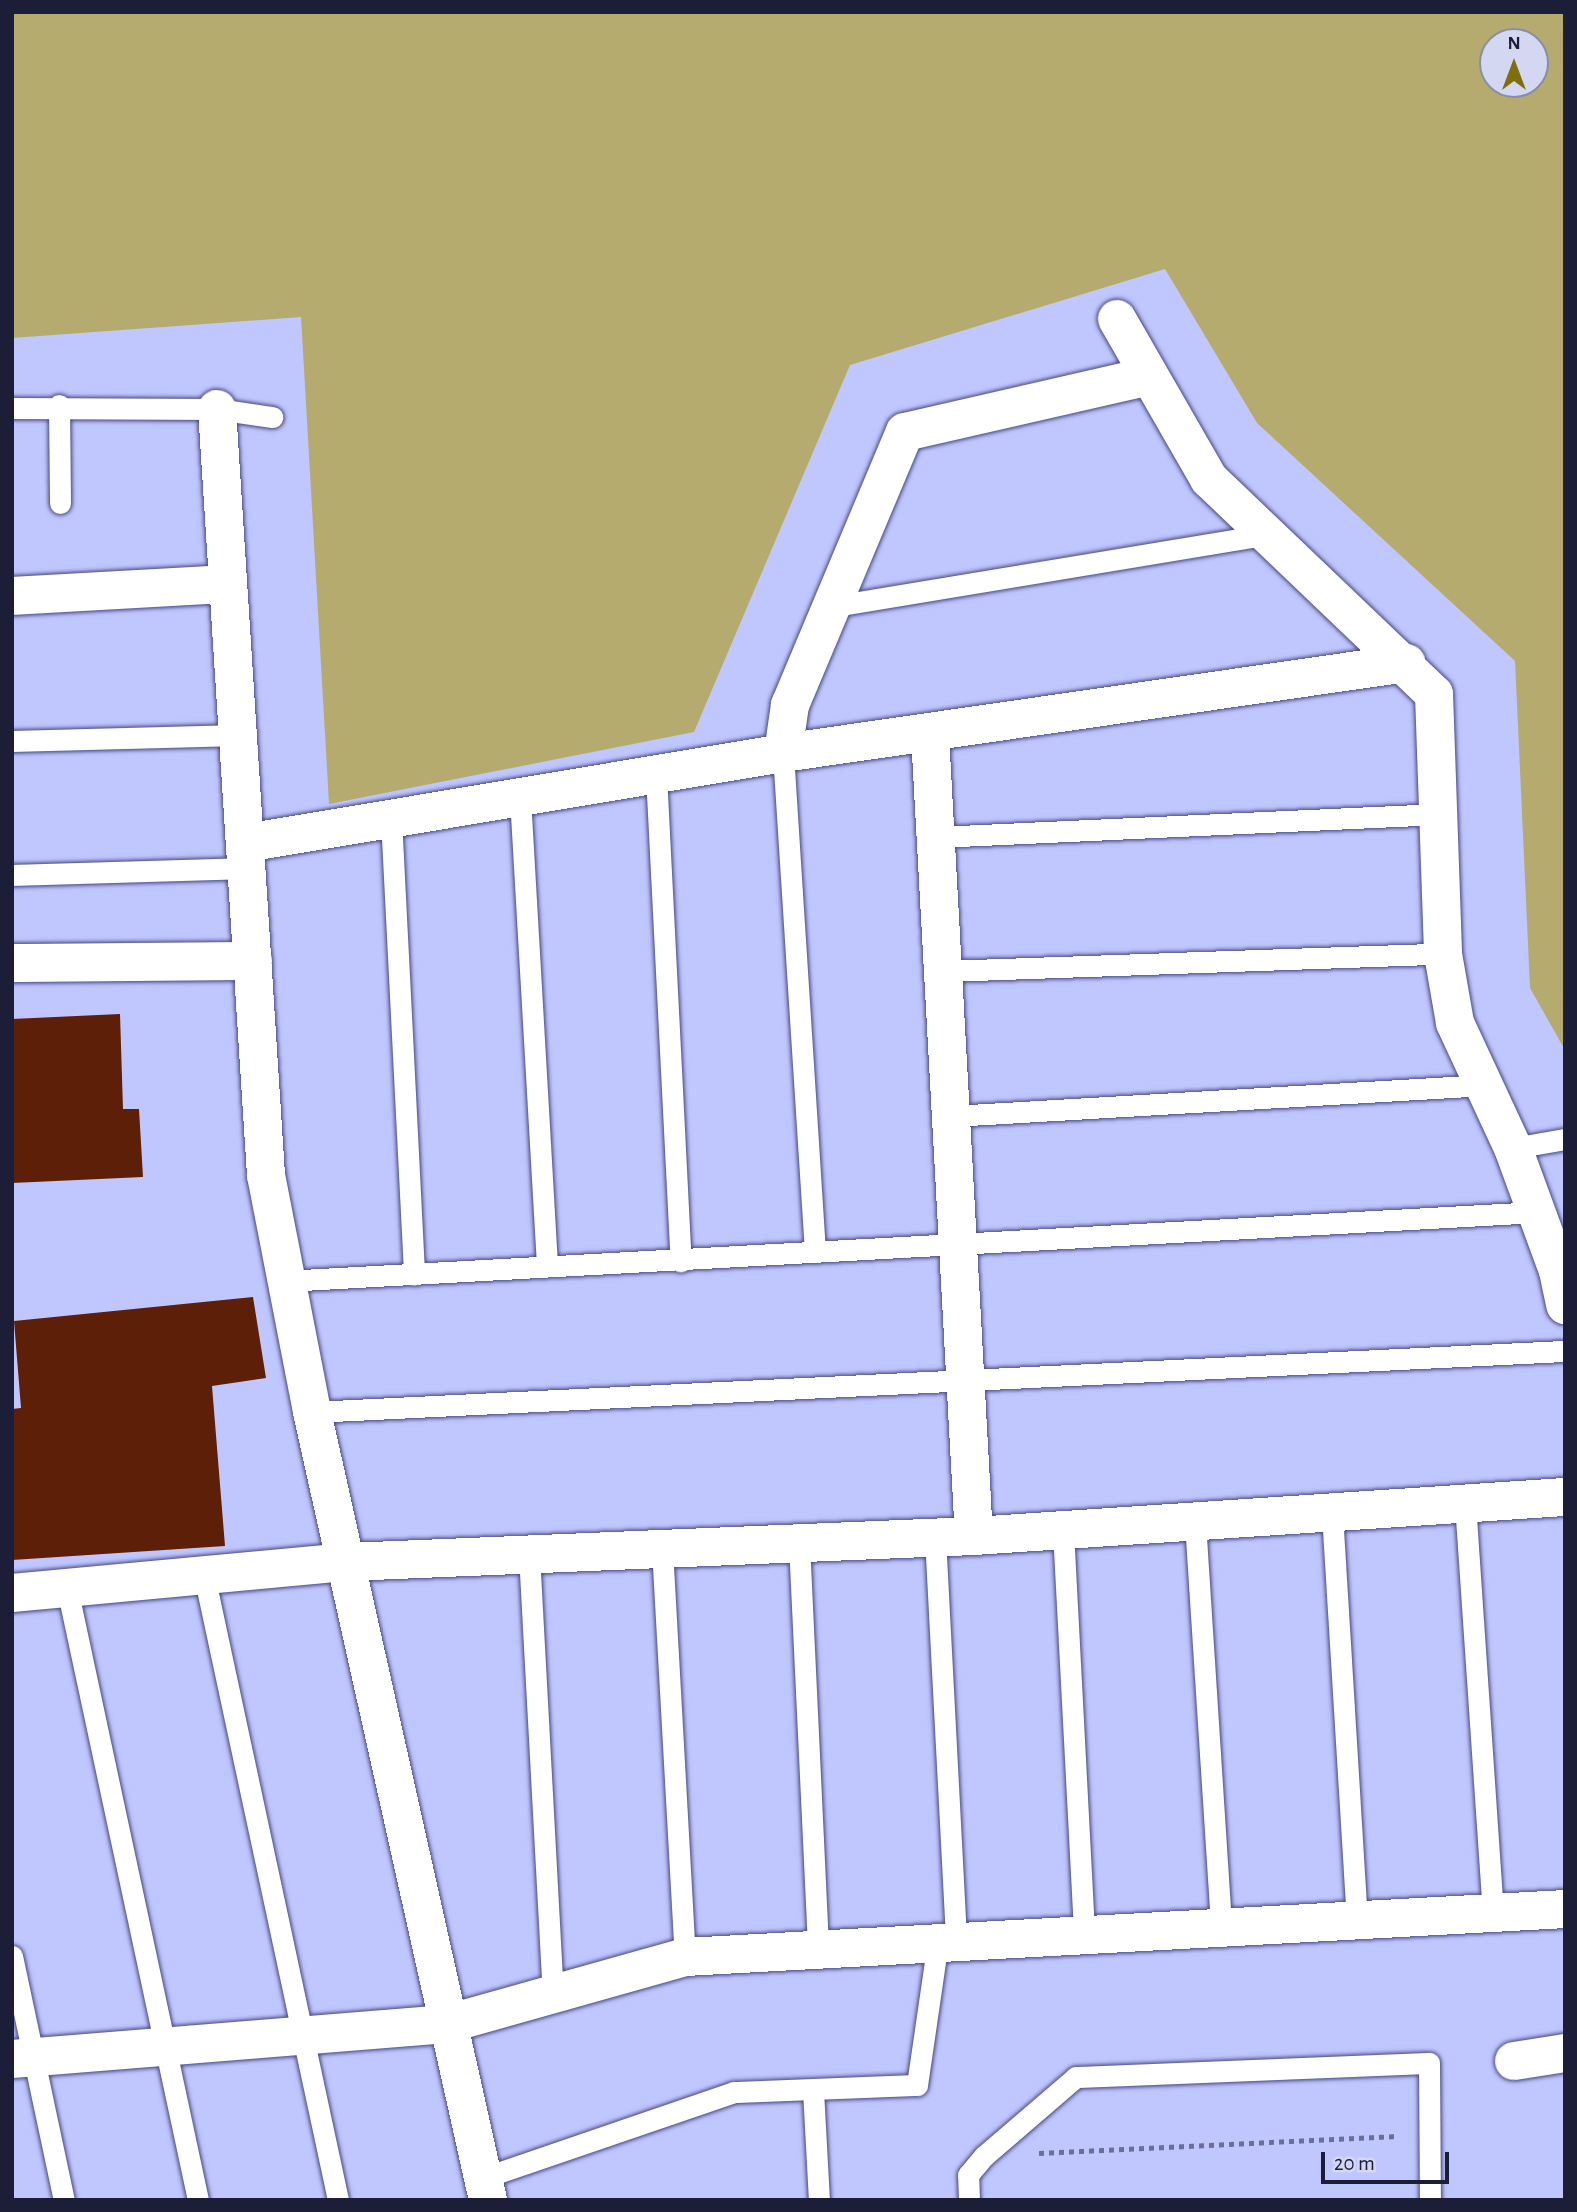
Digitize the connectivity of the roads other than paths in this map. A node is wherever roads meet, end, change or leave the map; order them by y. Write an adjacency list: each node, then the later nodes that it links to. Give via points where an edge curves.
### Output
1 (1117, 319): 2 (street)
2 (1146, 377): 8 (street, via 1209,480); 11 (street, via 905,432)
3 (59, 405): 4 (lane); 5 (lane); 7 (lane)
4 (12, 408)
5 (217, 409): 6 (lane); 9 (street)
6 (272, 417)
7 (60, 503)
8 (1269, 534): 11 (lane); 12 (street)
9 (228, 584): 10 (street); 14 (street)
10 (12, 596)
11 (829, 607): 16 (street, via 790,705)
12 (1407, 663): 13 (street); 19 (street, via 1434,694)
13 (930, 734): 16 (street); 21 (street)
14 (239, 735): 15 (lane); 22 (street)
15 (12, 741)
16 (783, 753): 17 (street); 34 (lane)
17 (656, 774): 18 (street); 35 (lane)
18 (520, 796): 20 (street); 36 (lane)
19 (1440, 814): 21 (lane); 24 (street)
20 (391, 818): 22 (street); 37 (lane)
21 (937, 837): 27 (street)
22 (247, 855): 23 (lane); 25 (street)
23 (12, 875)
24 (1443, 954): 27 (lane); 28 (street, via 1455,1023)
25 (253, 961): 26 (street); 38 (street, via 266,1175)
26 (12, 963)
27 (944, 971): 29 (street)
28 (1486, 1085): 29 (lane); 31 (street)
29 (952, 1116): 33 (street)
30 (1565, 1139): 31 (lane)
31 (1513, 1148): 32 (street)
32 (1537, 1212): 33 (lane); 39 (street)
33 (958, 1243): 34 (lane); 41 (street)
34 (815, 1252): 35 (lane)
35 (681, 1261): 36 (lane)
36 (547, 1266): 37 (lane)
37 (414, 1274): 38 (lane)
38 (284, 1281): 42 (street)
39 (1562, 1282)
40 (1565, 1351): 41 (lane)
41 (966, 1382): 42 (lane); 48 (street)
42 (312, 1412): 53 (street)
43 (1565, 1497): 44 (street)
44 (1465, 1503): 45 (street); 58 (lane)
45 (1332, 1513): 46 (street); 59 (lane)
46 (1195, 1522): 47 (street); 60 (lane)
47 (1063, 1530): 48 (street); 61 (lane)
48 (974, 1536): 49 (street)
49 (936, 1537): 50 (street); 62 (lane)
50 (799, 1543): 51 (street); 63 (lane)
51 (662, 1548): 52 (street); 65 (lane)
52 (529, 1554): 53 (street); 66 (lane)
53 (348, 1562): 54 (street); 67 (street)
54 (204, 1575): 55 (street); 68 (lane)
55 (67, 1588): 56 (street); 69 (lane)
56 (12, 1593)
57 (1565, 1909): 58 (street)
58 (1493, 1913): 59 (street)
59 (1357, 1920): 60 (street)
60 (1221, 1927): 61 (street)
61 (1084, 1933): 62 (street)
62 (947, 1940): 63 (street); 73 (lane, via 917,2085)
63 (818, 1946): 65 (street)
64 (12, 1956): 71 (lane)
65 (685, 1957): 66 (street)
66 (554, 1993): 67 (street)
67 (447, 2024): 68 (street); 74 (street)
68 (303, 2036): 69 (street); 77 (lane)
69 (164, 2046): 71 (street); 76 (lane)
70 (1565, 2053): 72 (street)
71 (23, 2058): 75 (lane)
72 (1514, 2061)
73 (813, 2090): 74 (lane, via 734,2092); 78 (lane)
74 (486, 2189)
75 (64, 2200)
76 (198, 2200)
77 (338, 2200)
78 (819, 2200)
79 (969, 2200): 80 (lane, via 968,2175 984,2156 1076,2077 1429,2063)
80 (1430, 2200)

